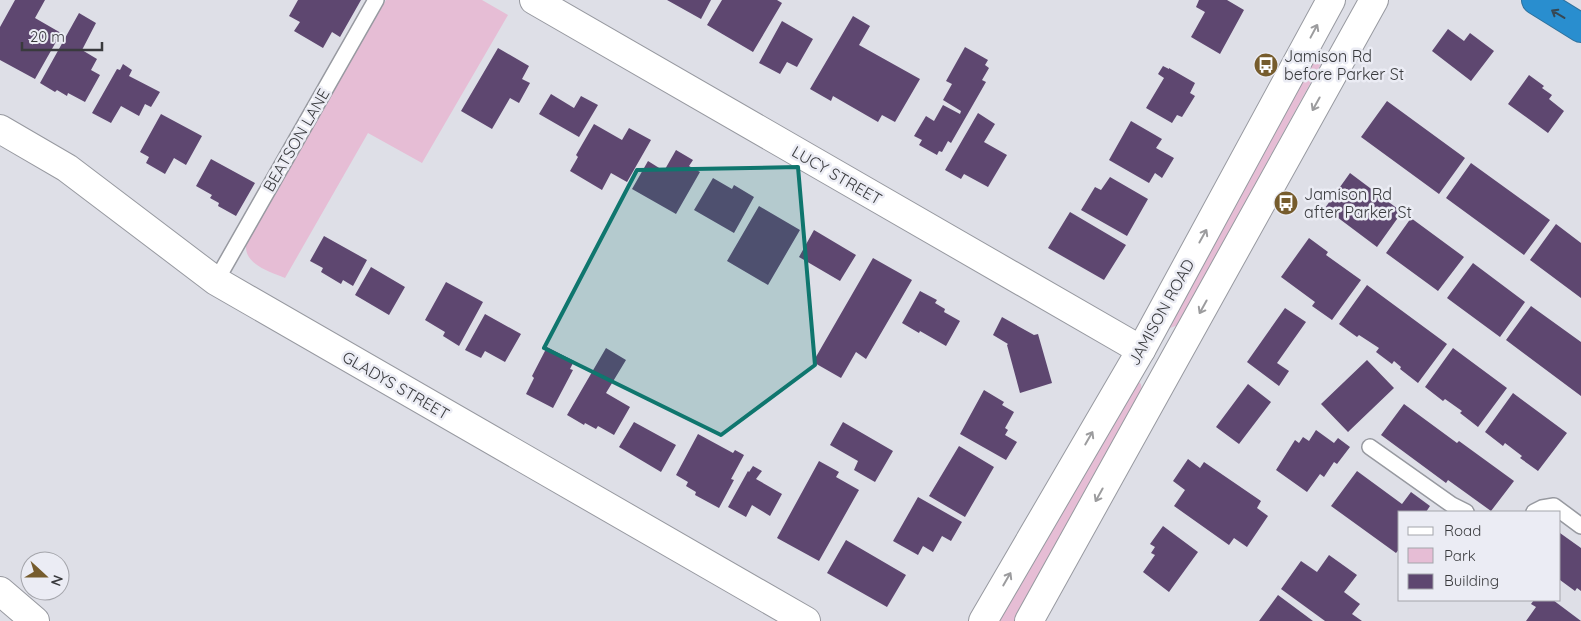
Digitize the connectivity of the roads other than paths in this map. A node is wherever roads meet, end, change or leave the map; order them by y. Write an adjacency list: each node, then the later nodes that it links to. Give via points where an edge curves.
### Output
1 (376, 0): 8 (lane, BEATSON LANE)
2 (534, 0): 9 (street, LUCY STREET)
3 (1331, 0): 9 (street, JAMISON ROAD, one-way to 3)
4 (1374, 0): 10 (street, JAMISON ROAD, one-way to 10)
5 (1536, 0): 6 (highway, one-way to 5)
6 (1581, 28)
7 (0, 129): 8 (street, GLADYS STREET, via 67,168)
8 (216, 281): 19 (street, GLADYS STREET)
9 (1141, 350): 10 (street, LUCY STREET); 20 (street, JAMISON ROAD, one-way to 9)
10 (1170, 366): 21 (street, JAMISON ROAD, one-way to 21)
11 (1370, 447): 12 (lane)
12 (1464, 511)
13 (1536, 511): 15 (lane, via 1554,506)
14 (1561, 511): 16 (lane)
15 (1561, 511)
16 (1581, 526)
17 (0, 591): 18 (street)
18 (35, 621)
19 (806, 621)
20 (983, 621)
21 (1029, 621)

